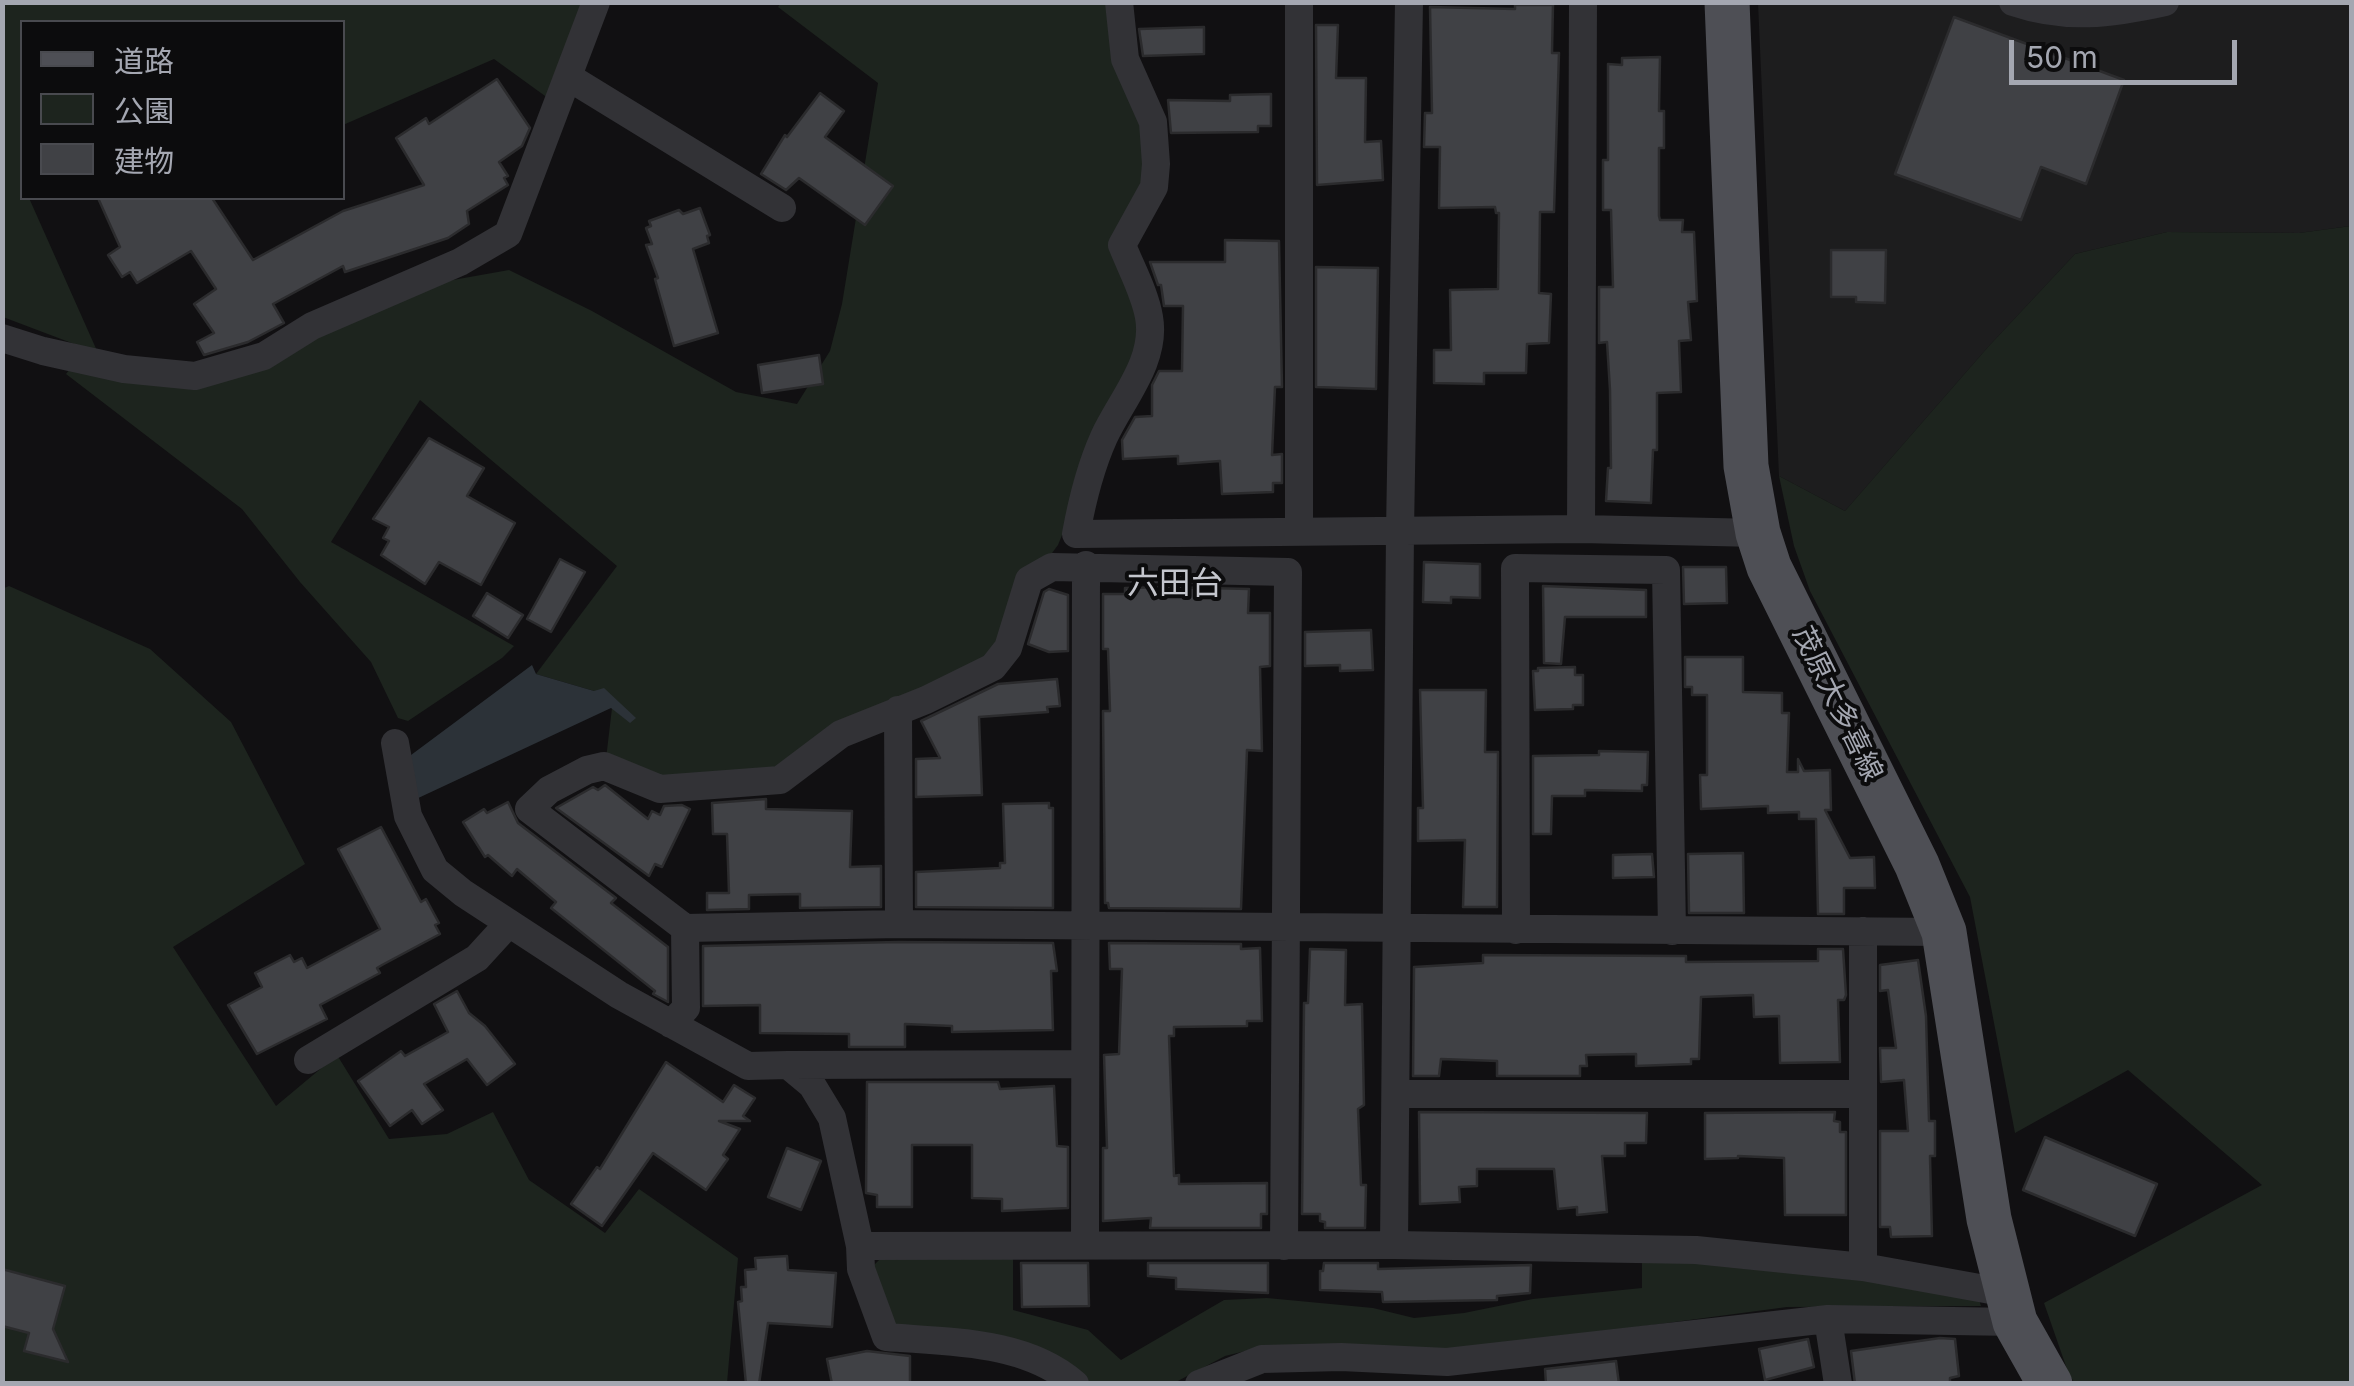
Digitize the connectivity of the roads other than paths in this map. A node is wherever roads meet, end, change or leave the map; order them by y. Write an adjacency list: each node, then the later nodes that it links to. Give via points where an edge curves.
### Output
1 (596, 2): 9 (street)
2 (1119, 2): 13 (street, via 1125,59 1156,142 1154,187 1122,245 1149,317 1150,340 1104,438 1076,534)
3 (1299, 2): 13 (street)
4 (1409, 2): 14 (street)
5 (1582, 2): 12 (street)
6 (1727, 2): 15 (main road, 茂原大多喜線, via 1746,466)
7 (2012, 2): 8 (street, via 2074,16)
8 (2165, 2)
9 (570, 78): 10 (street); 11 (street, via 508,234 312,326 264,356 195,376 124,369)
10 (782, 208)
11 (2, 338)
12 (1581, 530): 14 (street); 15 (street)
13 (1299, 531): 14 (street)
14 (1400, 531): 24 (street)
15 (1758, 533): 28 (main road, 茂原大多喜線, via 1768,567)
16 (1086, 565): 17 (street, via 1052,566 1028,580 1008,648 993,667); 21 (street); 23 (street, via 1288,572)
17 (898, 710): 20 (street); 22 (street, via 841,734 780,780 660,789 604,766 549,790 529,809)
18 (395, 742): 19 (street, via 408,816 435,870)
19 (509, 923): 29 (street); 30 (street, via 477,958)
20 (899, 924): 21 (street); 22 (street)
21 (1087, 927): 23 (street); 31 (street)
22 (685, 928): 29 (street, via 686,1008)
23 (1287, 928): 24 (street); 38 (street)
24 (1398, 928): 25 (street); 33 (street)
25 (1516, 930): 26 (street); 26 (street, via 1515,568 1666,570)
26 (1672, 931): 27 (street)
27 (1864, 931): 28 (street); 34 (street)
28 (1944, 932): 40 (main road, 茂原大多喜線, via 1989,1219)
29 (671, 1024): 32 (street, via 748,1066)
30 (308, 1060)
31 (1085, 1064): 32 (street); 35 (street)
32 (788, 1065): 37 (street, via 812,1085 832,1118)
33 (1397, 1094): 34 (street); 36 (street)
34 (1863, 1094): 39 (street)
35 (1085, 1244): 37 (street); 38 (street)
36 (1394, 1245): 38 (street); 39 (street, via 1696,1250)
37 (860, 1246): 44 (street, via 861,1269 886,1337 966,1343 1028,1357)
38 (1284, 1246)
39 (1863, 1268): 40 (street)
40 (2011, 1308): 41 (street); 47 (main road, 茂原大多喜線)
41 (1828, 1319): 43 (street); 46 (street)
42 (1288, 1372): 43 (street, via 1340,1357); 45 (street, via 1262,1359)
43 (1449, 1373)
44 (1074, 1384)
45 (1199, 1384)
46 (1838, 1384)
47 (2050, 1384)

